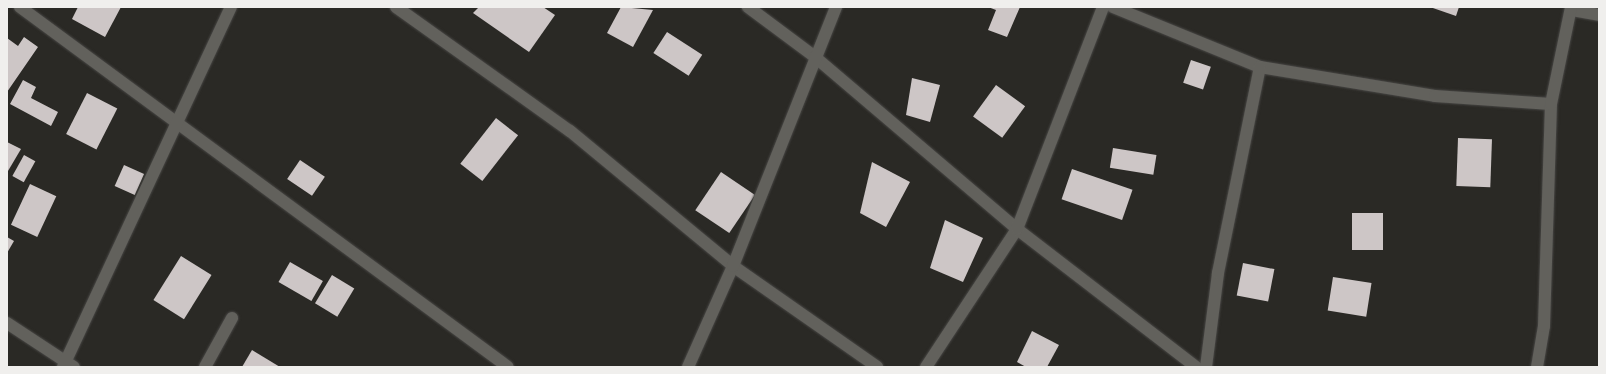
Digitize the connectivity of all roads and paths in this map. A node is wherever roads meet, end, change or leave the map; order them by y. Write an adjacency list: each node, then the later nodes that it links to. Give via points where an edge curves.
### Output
1 (20, 7): 13 (street)
2 (231, 7): 13 (street)
3 (396, 7): 15 (street, via 570,131)
4 (748, 7): 10 (street)
5 (836, 7): 10 (street)
6 (1103, 7): 14 (street)
7 (1112, 7): 11 (street)
8 (1571, 8): 9 (street); 12 (street)
9 (1599, 15)
10 (816, 57): 14 (street); 15 (street)
11 (1260, 67): 12 (street, via 1435,96); 25 (street, via 1218,273)
12 (1550, 104): 26 (street, via 1544,326)
13 (177, 121): 18 (street); 20 (street)
14 (1017, 228): 23 (street); 24 (street)
15 (733, 266): 21 (street); 22 (street)
16 (232, 318): 19 (street)
17 (7, 323): 18 (street)
18 (67, 365)
19 (205, 367)
20 (508, 367)
21 (688, 367)
22 (877, 367)
23 (926, 367)
24 (1196, 367)
25 (1206, 367)
26 (1537, 367)

